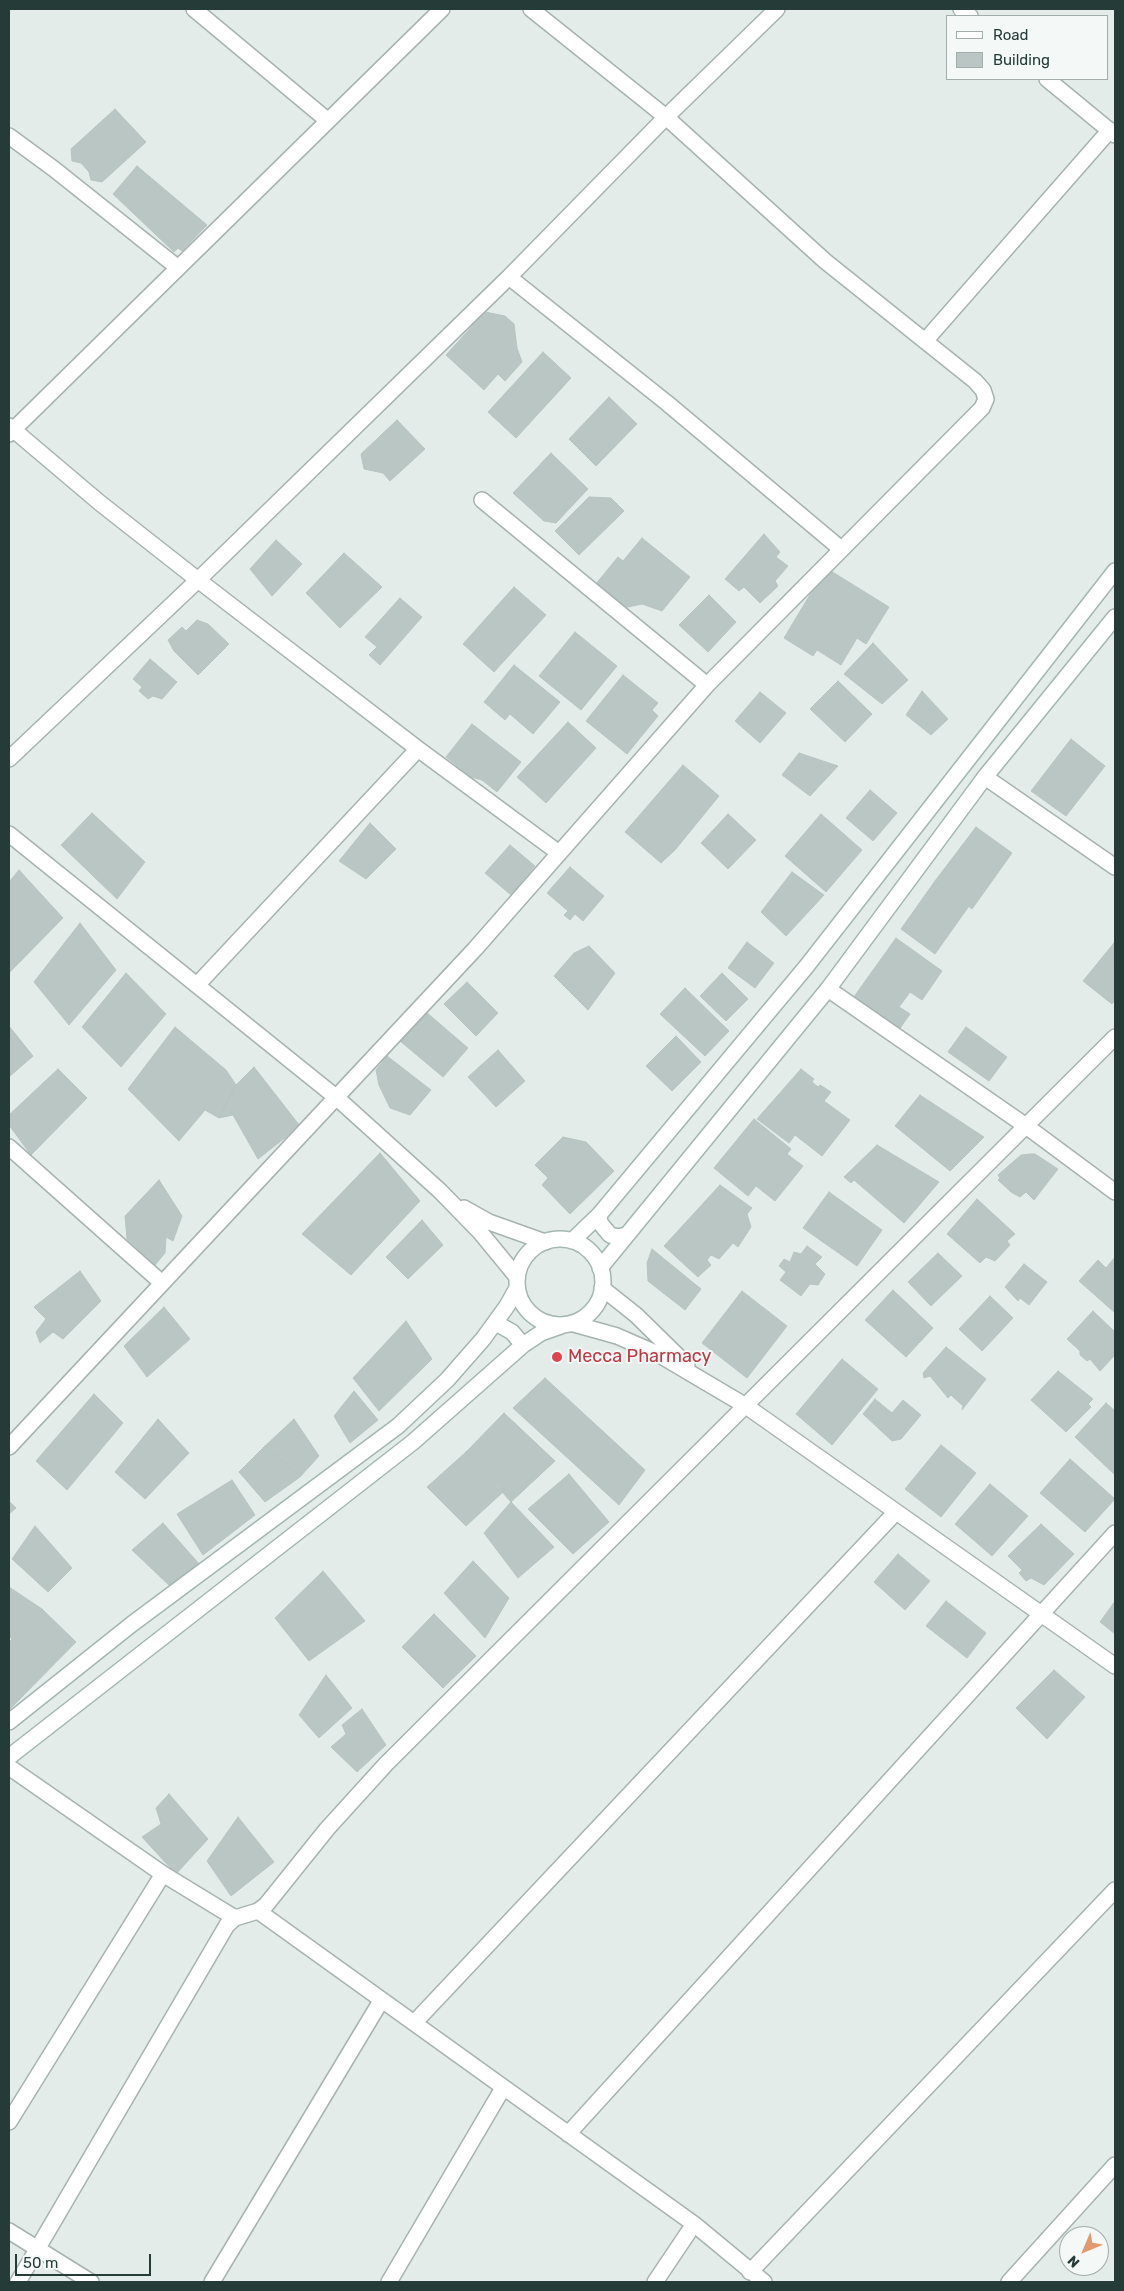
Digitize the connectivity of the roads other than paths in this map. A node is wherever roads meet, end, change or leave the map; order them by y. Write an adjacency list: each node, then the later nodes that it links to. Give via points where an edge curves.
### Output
1 (194, 9): 7 (street)
2 (442, 9): 7 (street)
3 (531, 9): 6 (street)
4 (777, 9): 6 (street)
5 (1048, 80): 8 (street)
6 (666, 117): 11 (street); 12 (street, via 824,261)
7 (327, 120): 10 (street)
8 (1112, 133): 12 (street)
9 (9, 136): 10 (street)
10 (177, 267): 13 (street)
11 (509, 277): 15 (street, via 667,403); 17 (street)
12 (925, 341): 15 (street, via 983,390 986,398 982,408)
13 (10, 430): 17 (street)
14 (482, 500): 19 (street)
15 (841, 549): 19 (street)
16 (1115, 571): 34 (street, via 806,967)
17 (198, 580): 20 (street); 21 (street)
18 (1115, 618): 22 (street)
19 (706, 685): 24 (street)
20 (418, 749): 24 (street); 26 (street)
21 (9, 758)
22 (985, 777): 25 (street); 27 (street)
23 (9, 834): 26 (street)
24 (559, 853): 29 (street)
25 (1115, 867)
26 (197, 985): 29 (street)
27 (828, 989): 30 (street); 35 (street)
28 (1115, 1037): 30 (street)
29 (337, 1098): 32 (street); 39 (street)
30 (1026, 1126): 33 (street); 46 (street)
31 (9, 1147): 39 (street)
32 (440, 1191): 37 (street, via 490,1222); 40 (street, via 480,1232)
33 (1115, 1192)
34 (599, 1215): 35 (street, via 603,1230 618,1237); 36 (street)
35 (626, 1235): 38 (street)
36 (572, 1241): 37 (street); 38 (street, via 594,1256)
37 (545, 1242): 40 (street, via 526,1255)
38 (600, 1268): 41 (street)
39 (162, 1282): 47 (street)
40 (517, 1282): 42 (street); 43 (street, via 520,1300 527,1311 548,1324)
41 (602, 1288): 43 (street, via 598,1303 588,1315); 45 (street, via 649,1326)
42 (496, 1323): 44 (street, via 512,1332); 52 (street, via 447,1380 398,1426 132,1624)
43 (567, 1325): 44 (street, via 541,1333); 45 (street, via 617,1336)
44 (523, 1345): 53 (street, via 413,1442)
45 (696, 1376): 46 (street)
46 (746, 1406): 48 (street); 57 (street, via 386,1764)
47 (10, 1444)
48 (895, 1512): 50 (street); 60 (street)
49 (1115, 1533): 50 (street)
50 (1041, 1612): 51 (street); 63 (street)
51 (1115, 1666)
52 (9, 1722)
53 (9, 1757)
54 (9, 1767): 55 (street)
55 (163, 1874): 58 (street); 62 (street)
56 (1115, 1890): 68 (street)
57 (258, 1912): 58 (street); 59 (street)
58 (236, 1918): 67 (street, via 220,1935)
59 (381, 2000): 60 (street); 71 (street)
60 (414, 2023): 61 (street)
61 (503, 2088): 63 (street); 72 (street)
62 (9, 2122)
63 (568, 2134): 65 (street)
64 (1115, 2165): 75 (street)
65 (694, 2224): 68 (street); 73 (street)
66 (9, 2231): 67 (street)
67 (37, 2251): 69 (street); 70 (street)
68 (750, 2272): 74 (street)
69 (18, 2282)
70 (91, 2282)
71 (212, 2282)
72 (389, 2282)
73 (655, 2282)
74 (764, 2282)
75 (1009, 2282)

